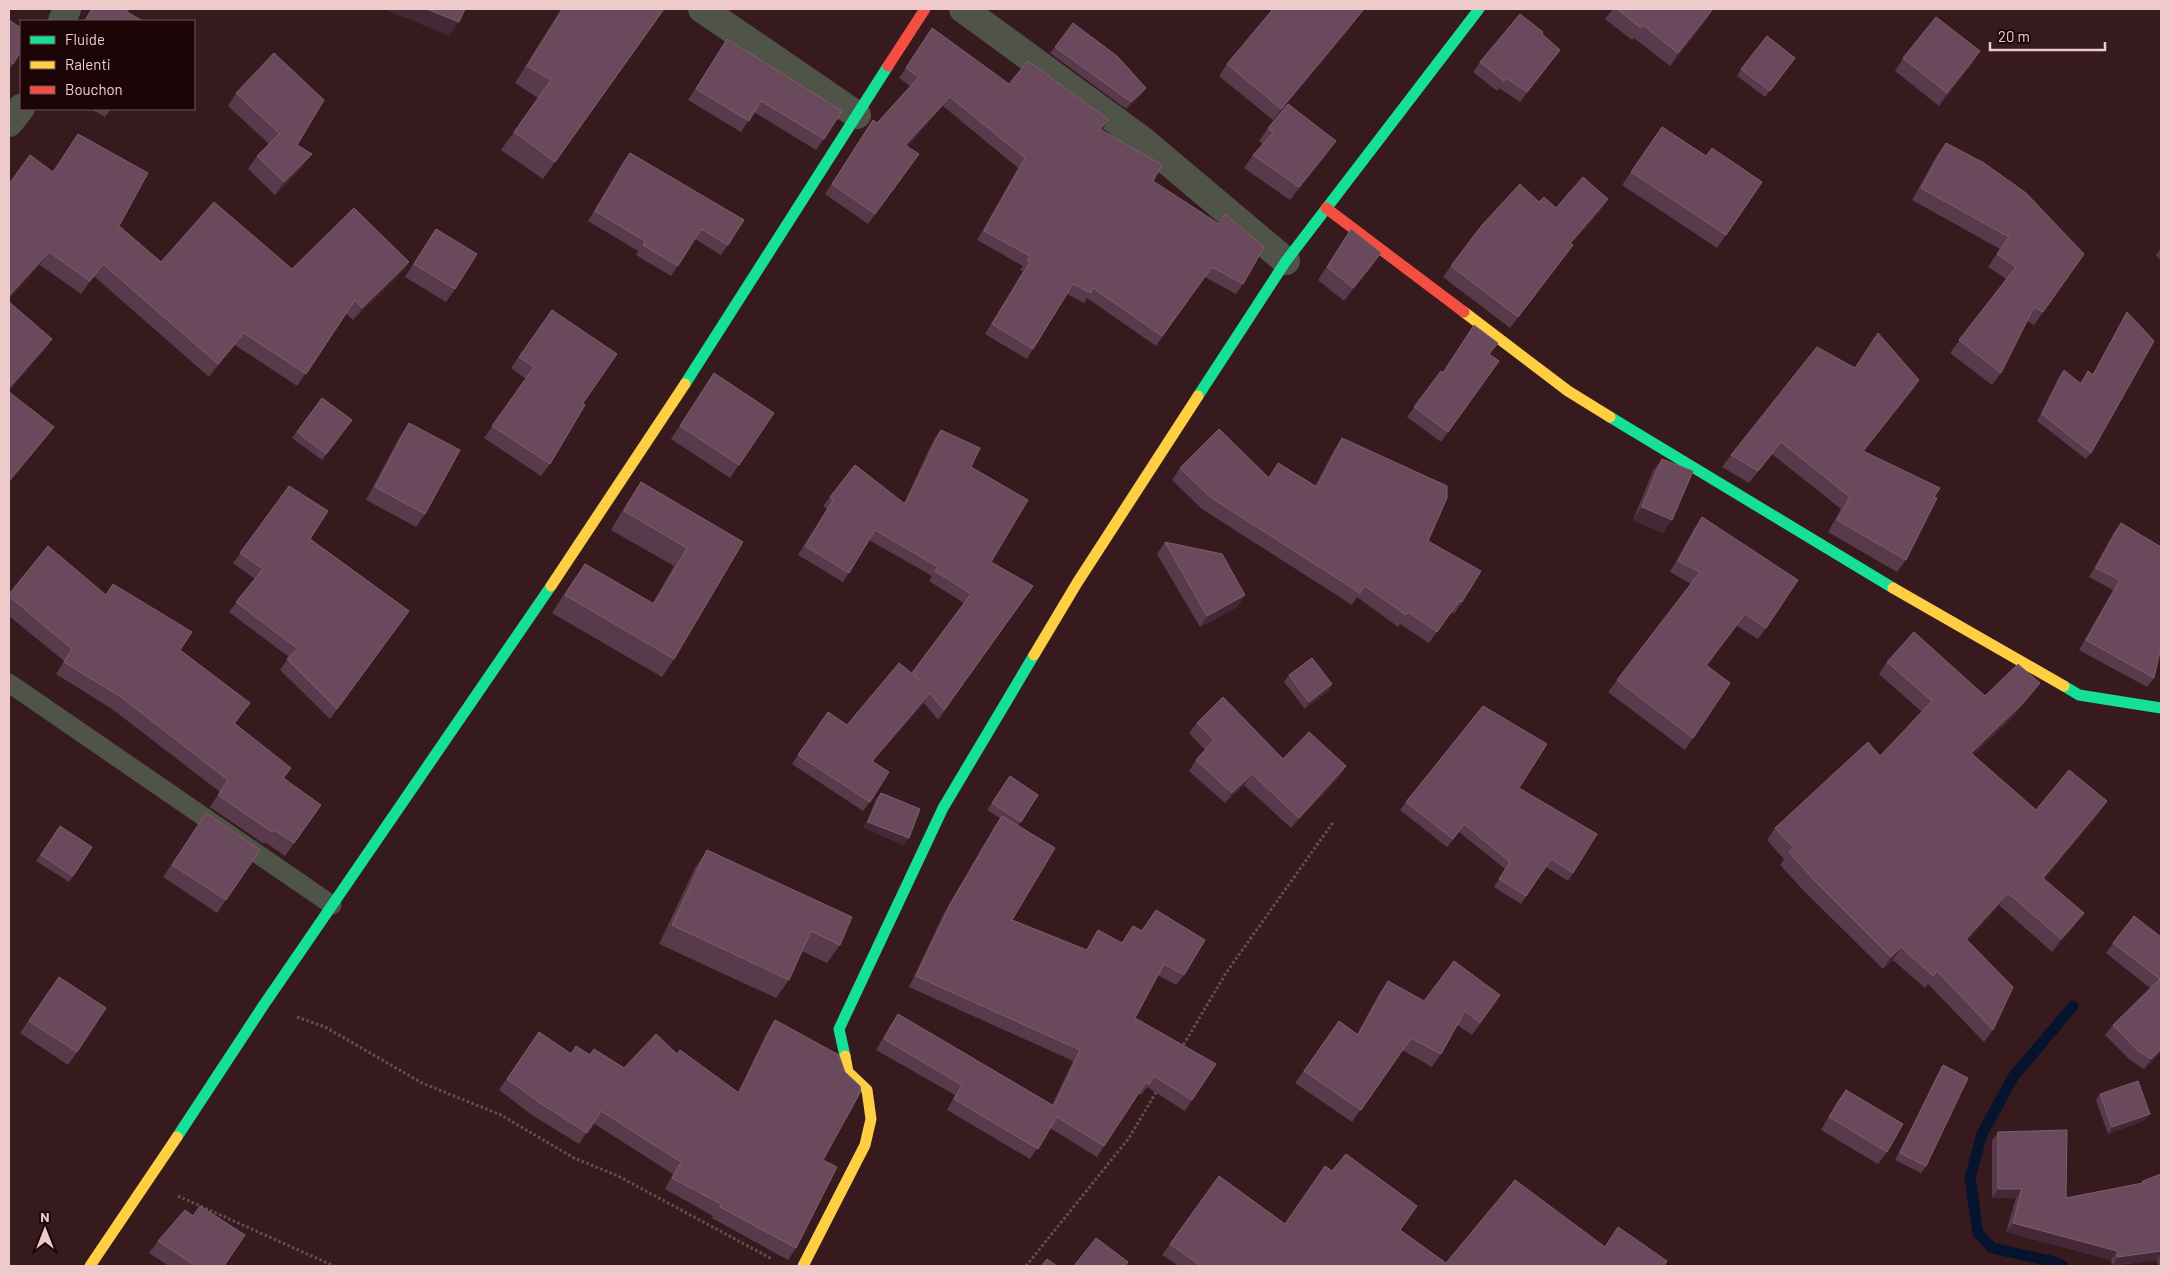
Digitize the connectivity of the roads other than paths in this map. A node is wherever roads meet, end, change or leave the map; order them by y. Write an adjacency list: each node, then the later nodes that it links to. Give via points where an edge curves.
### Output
1 (702, 9): 6 (street)
2 (925, 9): 6 (street)
3 (963, 9): 9 (street, via 1142,139)
4 (1479, 9): 8 (street)
5 (20, 109): 7 (street)
6 (857, 114): 12 (street, via 636,459)
7 (9, 123)
8 (1326, 208): 9 (street); 11 (street, via 1568,391 1846,561 2079,695)
9 (1286, 261): 14 (street, via 1077,583 943,808 840,1029 848,1072 867,1090 871,1119 864,1145)
10 (9, 683): 12 (lane)
11 (2161, 708)
12 (332, 905): 13 (street)
13 (90, 1266)
14 (803, 1266)

